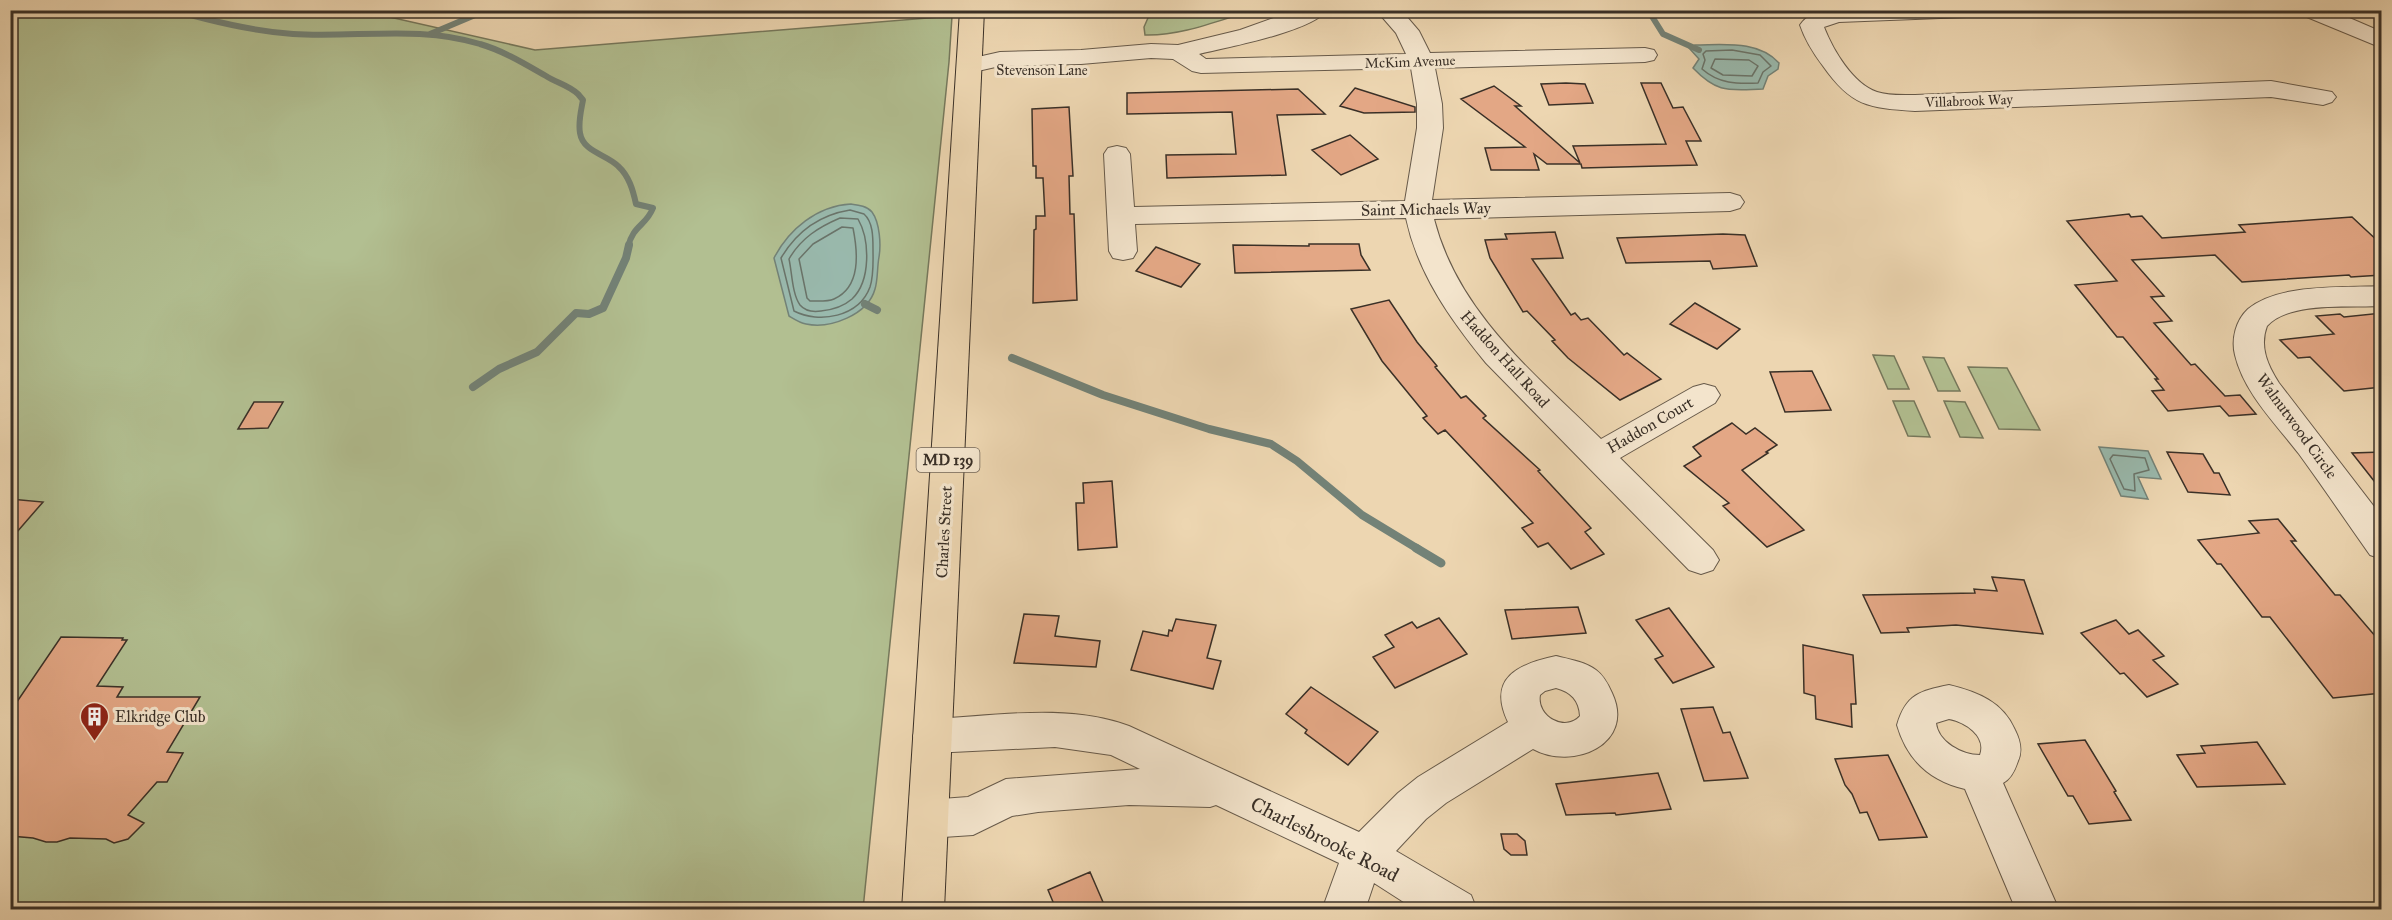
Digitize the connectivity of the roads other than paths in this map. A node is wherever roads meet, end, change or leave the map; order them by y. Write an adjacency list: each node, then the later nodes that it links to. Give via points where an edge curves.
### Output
1 (972, 10): 10 (main road, Charles Street / MD 139)
2 (1316, 10): 7 (street, Stevenson Lane, via 1247,36)
3 (1387, 10): 9 (street, Haddon Hall Road, via 1409,33)
4 (1966, 10): 11 (street, Villabrook Way, via 1839,15 1812,25 1815,36 1848,85 1860,95 1881,102 2271,89)
5 (2310, 10): 6 (street)
6 (2382, 40)
7 (1179, 51): 9 (street, McKim Avenue, via 1202,66); 10 (street, Stevenson Lane, via 1157,63 1083,71 1000,73)
8 (1645, 55): 9 (street, McKim Avenue)
9 (1420, 61): 14 (street, Haddon Hall Road, via 1430,118)
10 (969, 66): 23 (main road, Charles Street / MD 139)
11 (2323, 97)
12 (1117, 154): 15 (street)
13 (1730, 202): 14 (street, Saint Michaels Way)
14 (1419, 209): 15 (street, Saint Michaels Way); 19 (street, Haddon Hall Road, via 1434,265 1457,306 1497,355)
15 (1121, 216): 16 (street)
16 (1123, 251)
17 (2382, 296): 20 (street, Walnutwood Circle, via 2282,305 2259,316 2248,336 2252,361 2266,387)
18 (1704, 395): 19 (street, Haddon Court)
19 (1597, 456): 21 (street, Haddon Hall Road)
20 (2382, 545)
21 (1701, 560)
22 (1533, 728): 27 (street, via 1432,790)
23 (932, 735): 25 (street, Charlesbrooke Road, via 1055,730 1114,738); 26 (main road, Charles Street / MD 139)
24 (1978, 773): 31 (street)
25 (1224, 789): 26 (street, Charlesbrooke Road, via 1129,786 1038,794 1006,798 973,816); 27 (street, Charlesbrooke Road)
26 (928, 819): 28 (main road, Charles Street / MD 139)
27 (1365, 855): 29 (street); 30 (street, Charlesbrooke Road)
28 (923, 909)
29 (1343, 909)
30 (1456, 909)
31 (2038, 909)

